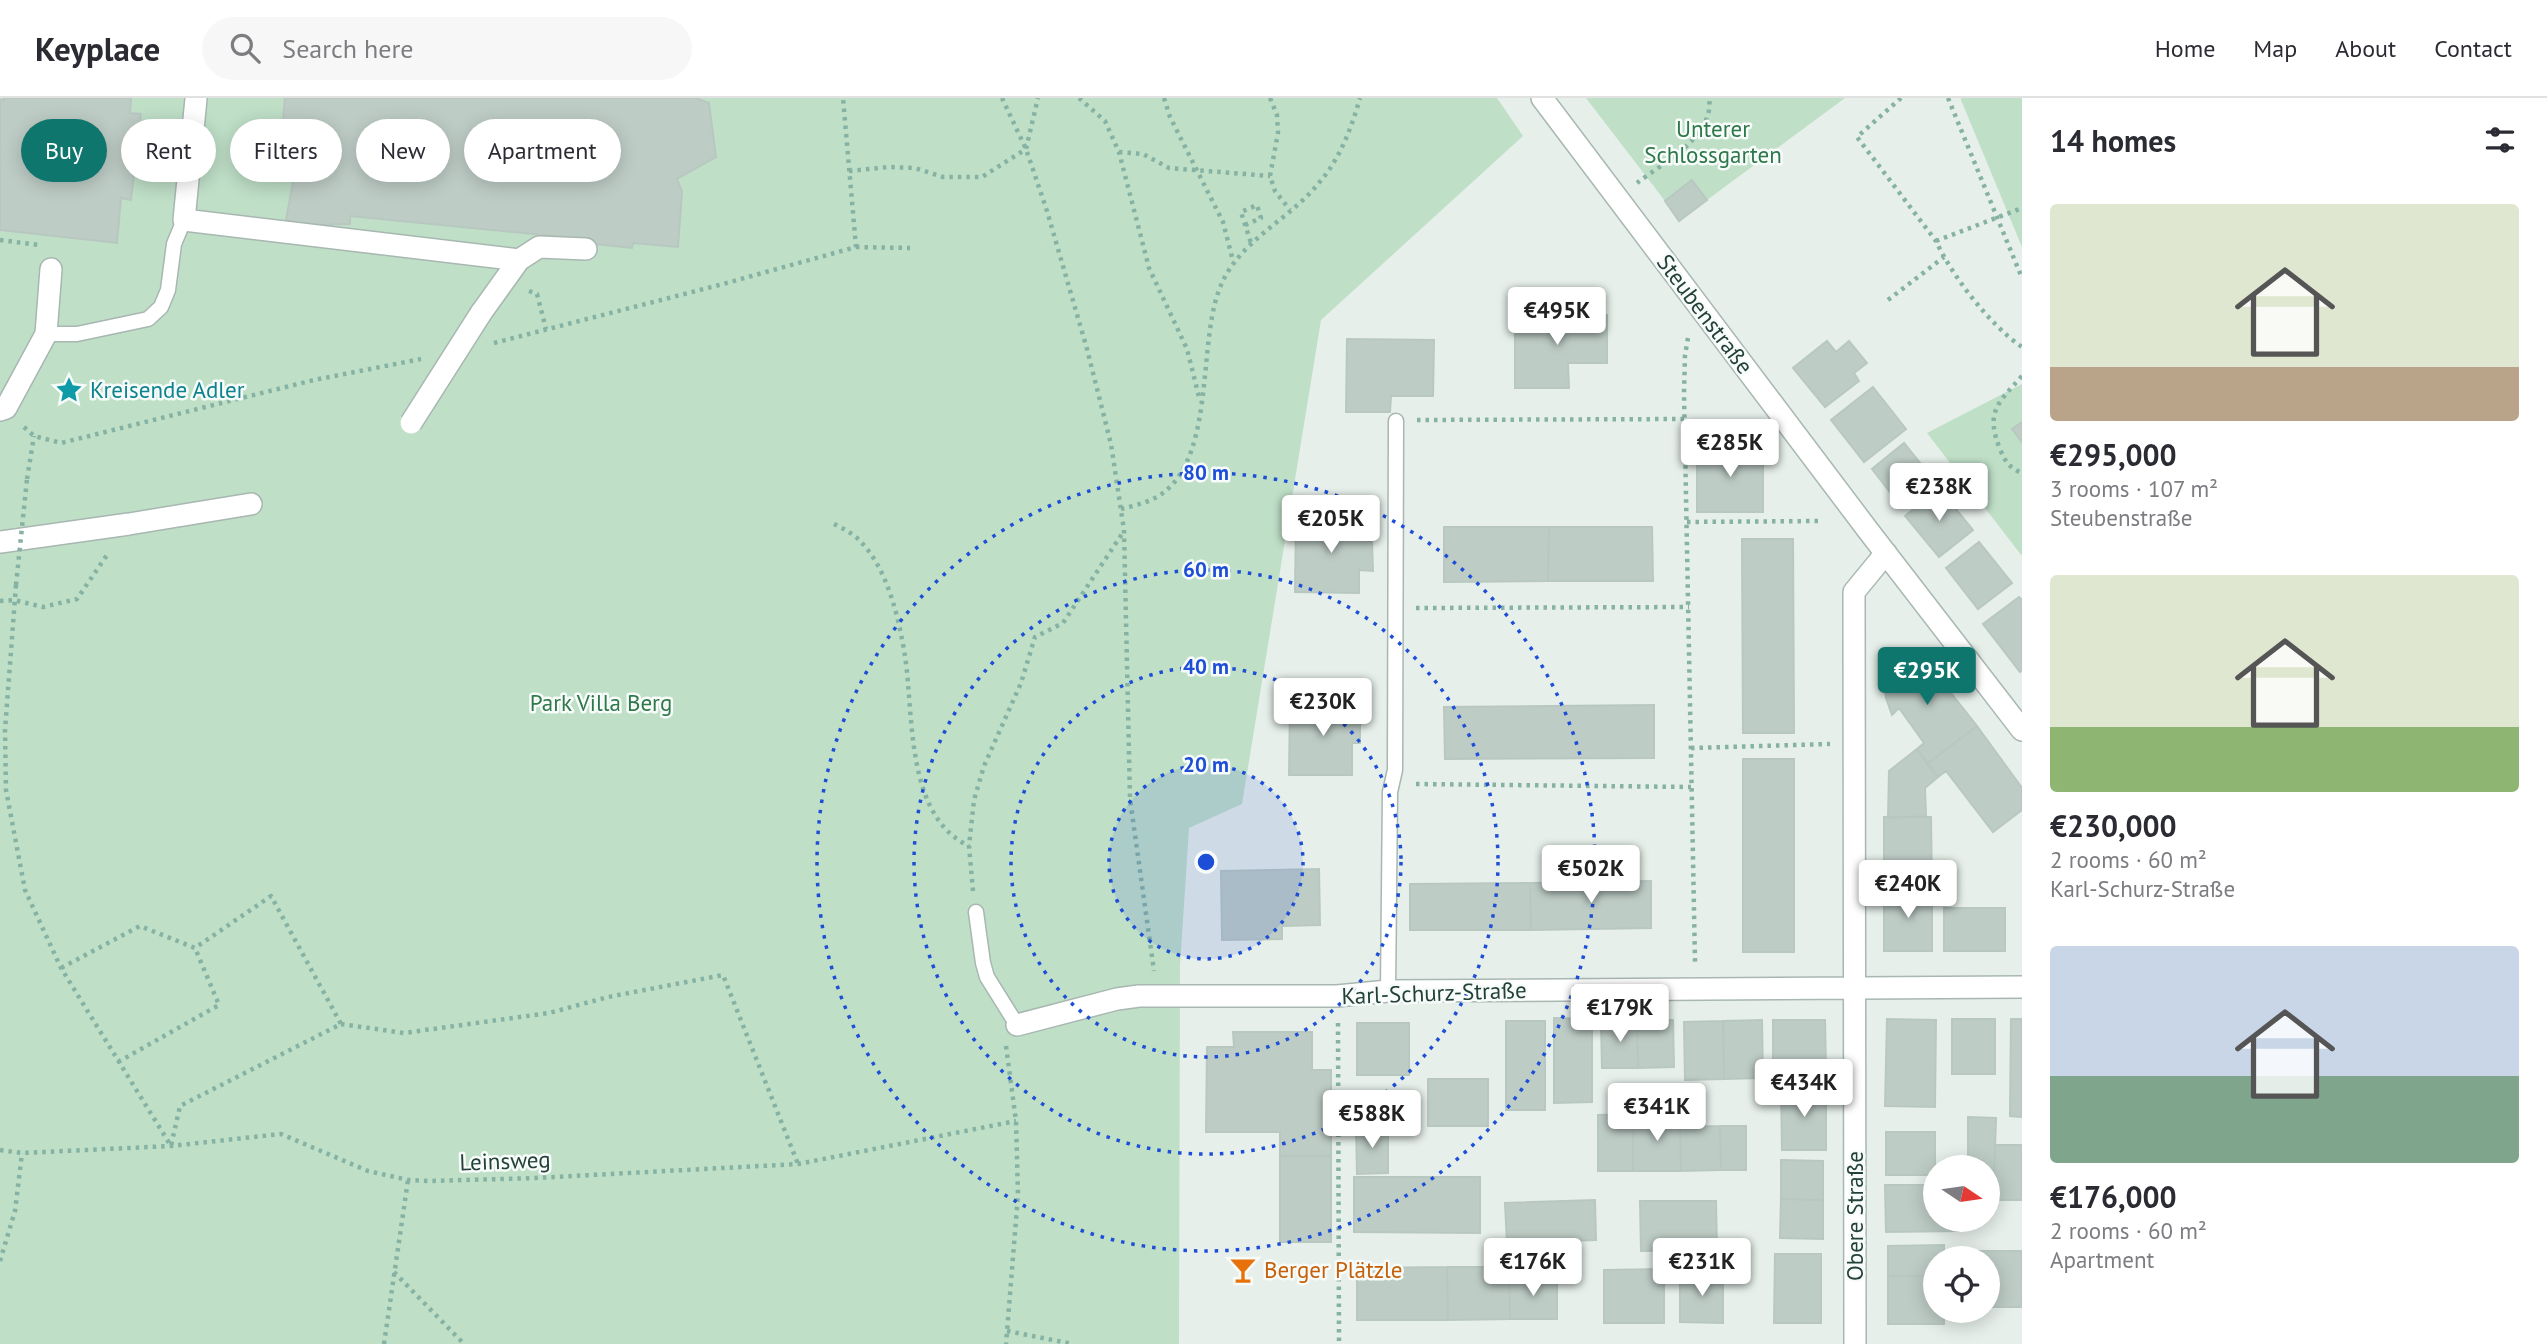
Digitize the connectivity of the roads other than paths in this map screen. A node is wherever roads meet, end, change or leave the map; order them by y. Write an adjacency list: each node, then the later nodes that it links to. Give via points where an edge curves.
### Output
1 (1542, 98): 13 (street, Steubenstraße)
2 (196, 99): 3 (street)
3 (184, 220): 5 (street); 7 (lane, via 174,244 168,290 161,307 148,319 77,334)
4 (586, 250): 5 (street, via 539,247)
5 (519, 260): 10 (street, bridge)
6 (51, 269): 7 (street)
7 (46, 334): 8 (street)
8 (3, 409)
9 (1396, 421): 18 (lane, via 1395,771)
10 (411, 423)
11 (251, 503): 12 (street)
12 (10, 541)
13 (1886, 553): 14 (street, Steubenstraße); 17 (street, Obere Straße, via 1854,592)
14 (2022, 730)
15 (976, 912): 19 (lane, via 987,977)
16 (2022, 987): 17 (street, Karl-Schurz-Straße)
17 (1853, 988): 18 (street, Karl-Schurz-Straße); 20 (street, Obere Straße)
18 (1388, 990): 19 (street, Karl-Schurz-Straße, via 1337,996 1117,999)
19 (1017, 1025)
20 (1855, 1344)

